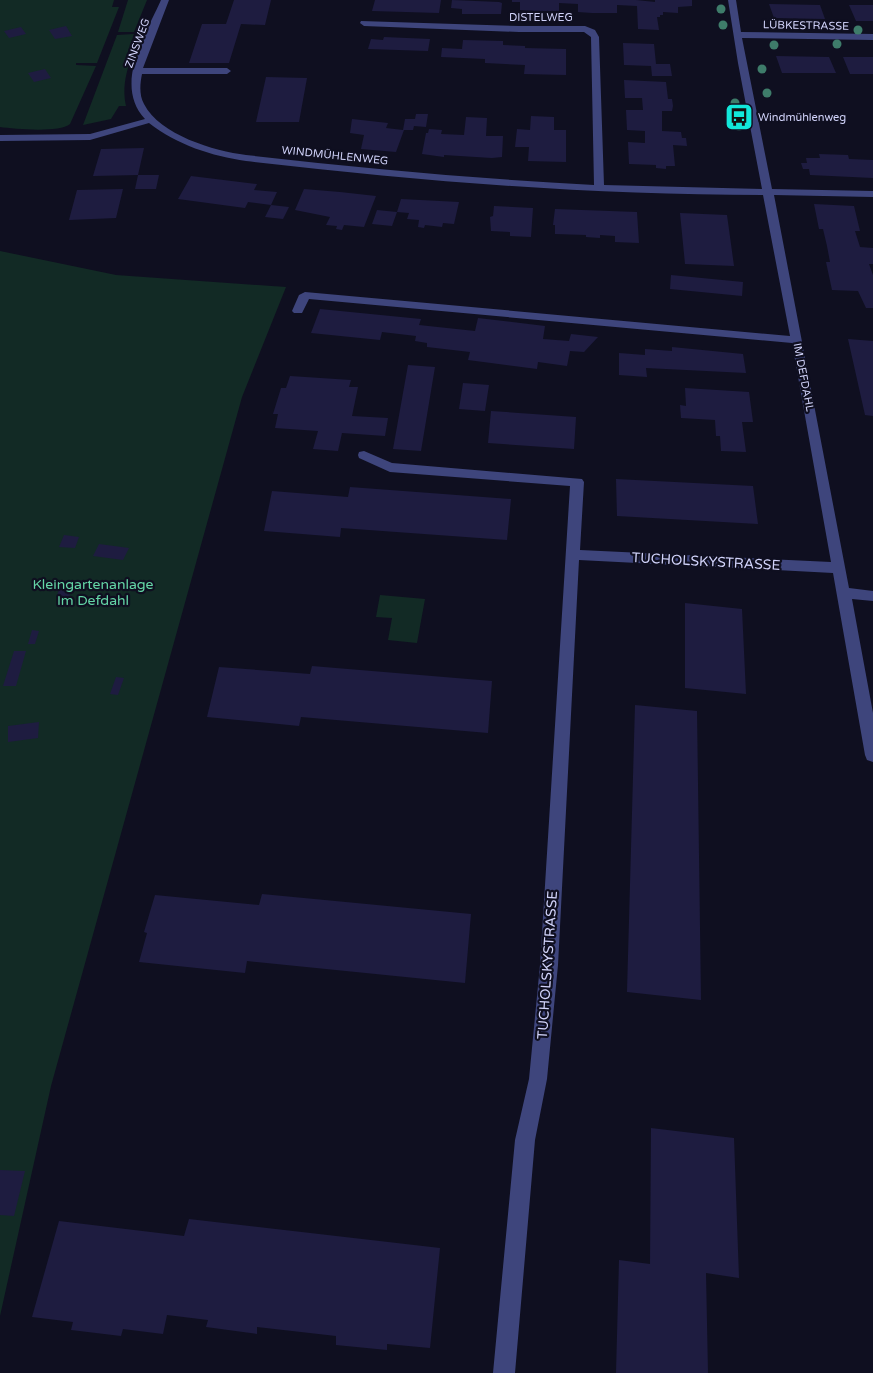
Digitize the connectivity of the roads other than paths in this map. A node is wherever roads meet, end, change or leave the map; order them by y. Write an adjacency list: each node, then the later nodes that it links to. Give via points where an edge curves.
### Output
1 (165, 0): 6 (street, ZINSWEG)
2 (732, 0): 4 (street, IM DEFDAHL)
3 (364, 23): 10 (street, DISTELWEG, via 585,29 592,32 595,37)
4 (738, 35): 5 (street, LÜBKESTRASSE); 11 (street, IM DEFDAHL)
5 (873, 37)
6 (138, 71): 7 (street); 8 (street, ZINSWEG, via 137,101)
7 (227, 71)
8 (150, 120): 9 (street, via 90,137); 10 (street, WINDMÜHLENWEG, via 193,144 239,157 425,177)
9 (0, 138)
10 (600, 187): 11 (street, WINDMÜHLENWEG)
11 (768, 191): 12 (street, WINDMÜHLENWEG); 14 (street, IM DEFDAHL)
12 (873, 194)
13 (298, 311): 14 (street, via 305,295)
14 (797, 340): 17 (street, IM DEFDAHL)
15 (364, 455): 16 (street, TUCHOLSKYSTRASSE, via 390,467 578,482)
16 (573, 555): 17 (street, TUCHOLSKYSTRASSE); 21 (street, TUCHOLSKYSTRASSE, via 549,965 538,1079 524,1140)
17 (840, 568): 18 (street, IM DEFDAHL)
18 (843, 593): 19 (street); 20 (street, IM DEFDAHL)
19 (873, 596)
20 (873, 756)
21 (504, 1373)

